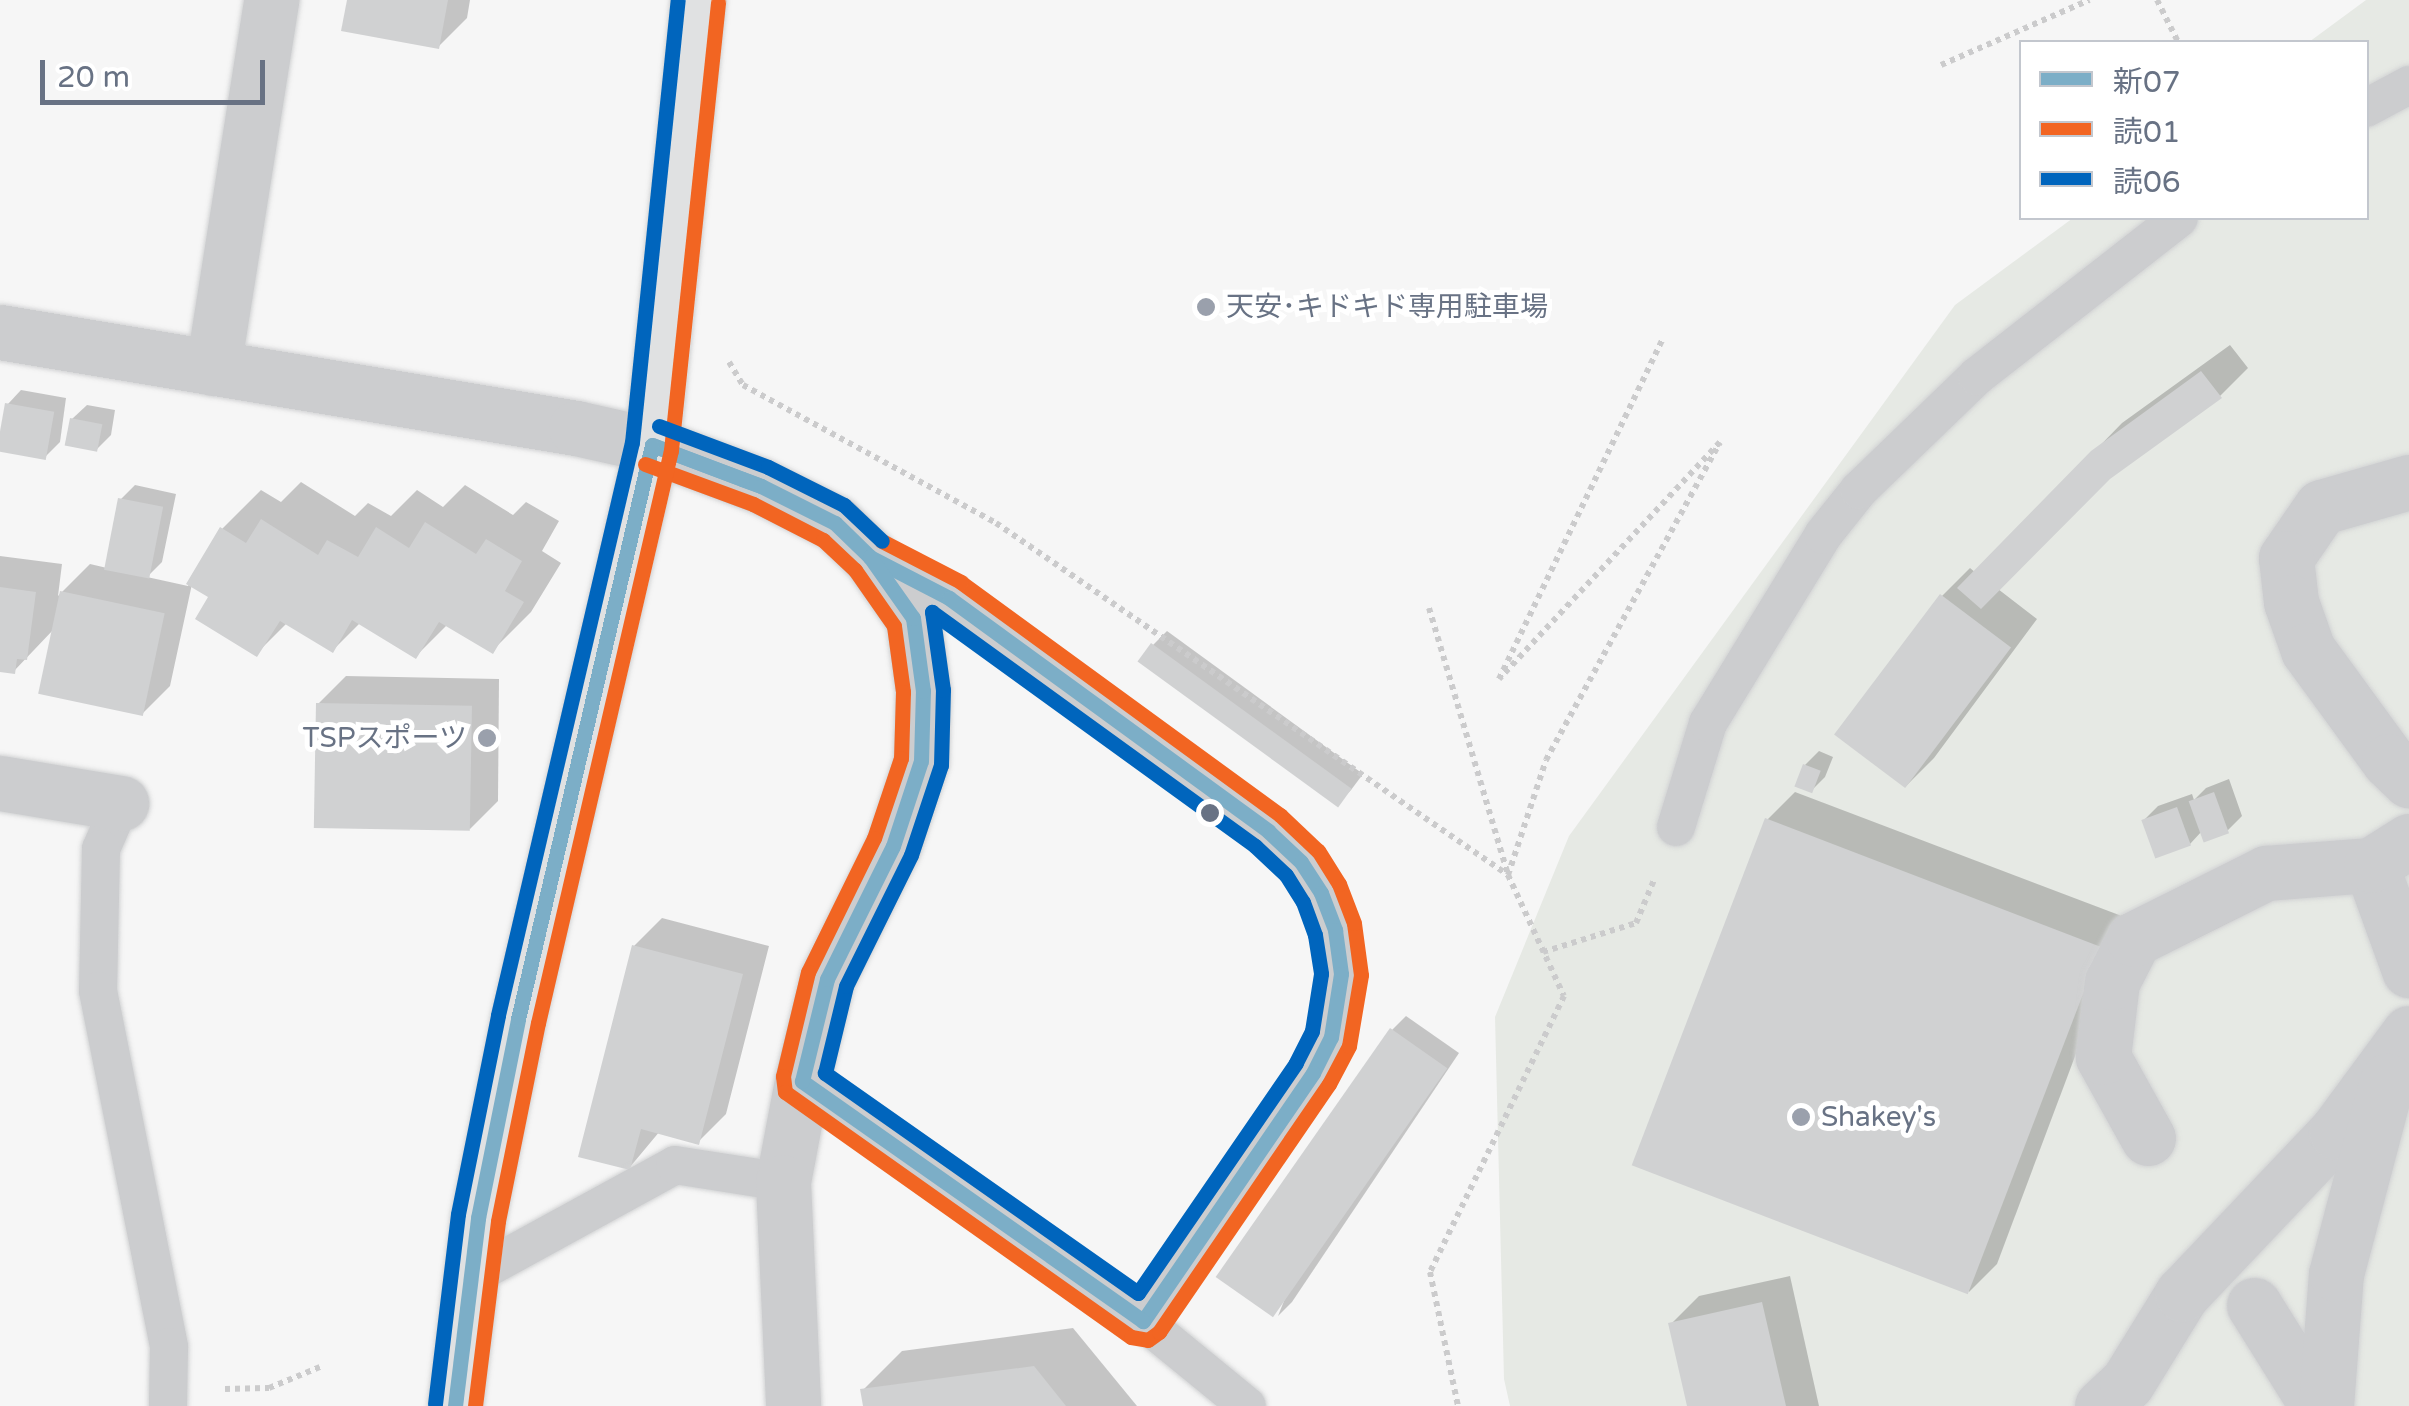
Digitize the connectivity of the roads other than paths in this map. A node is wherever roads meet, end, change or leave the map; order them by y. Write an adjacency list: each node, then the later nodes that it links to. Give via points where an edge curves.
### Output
1 (271, 0): 7 (street)
2 (698, 0): 8 (main road)
3 (2409, 84): 4 (lane)
4 (2369, 106)
5 (2176, 220): 14 (lane, via 1977,376 1859,490 1823,535 1708,722)
6 (0, 332): 7 (street)
7 (213, 368): 8 (street)
8 (652, 445): 10 (street, via 836,523); 21 (main road, via 518,1018)
9 (2409, 482): 11 (street, via 2321,507 2286,558 2291,602 2308,650)
10 (870, 557): 18 (street, via 913,618 923,692 921,761 893,846 827,978); 23 (lane, via 949,598 1268,831 1301,862 1335,930 1342,974 1325,1049)
11 (2409, 780)
12 (0, 783): 13 (street)
13 (121, 803): 24 (lane, via 101,848 98,990 170,1346)
14 (1676, 827)
15 (2390, 852): 16 (street); 19 (street, via 2266,874 2134,939 2112,982 2103,1057)
16 (2409, 970)
17 (2402, 1044): 28 (street, via 2336,1132 2182,1294 2126,1383); 30 (street, via 2336,1274)
18 (802, 1081): 20 (street); 23 (lane)
19 (2148, 1138)
20 (783, 1182): 21 (lane, via 674,1165); 26 (street)
21 (469, 1278): 25 (main road)
22 (2254, 1305): 29 (street)
23 (1143, 1321): 27 (lane)
24 (168, 1398)
25 (455, 1406)
26 (793, 1406)
27 (1247, 1406)
28 (2102, 1406)
29 (2316, 1406)
30 (2326, 1406)

